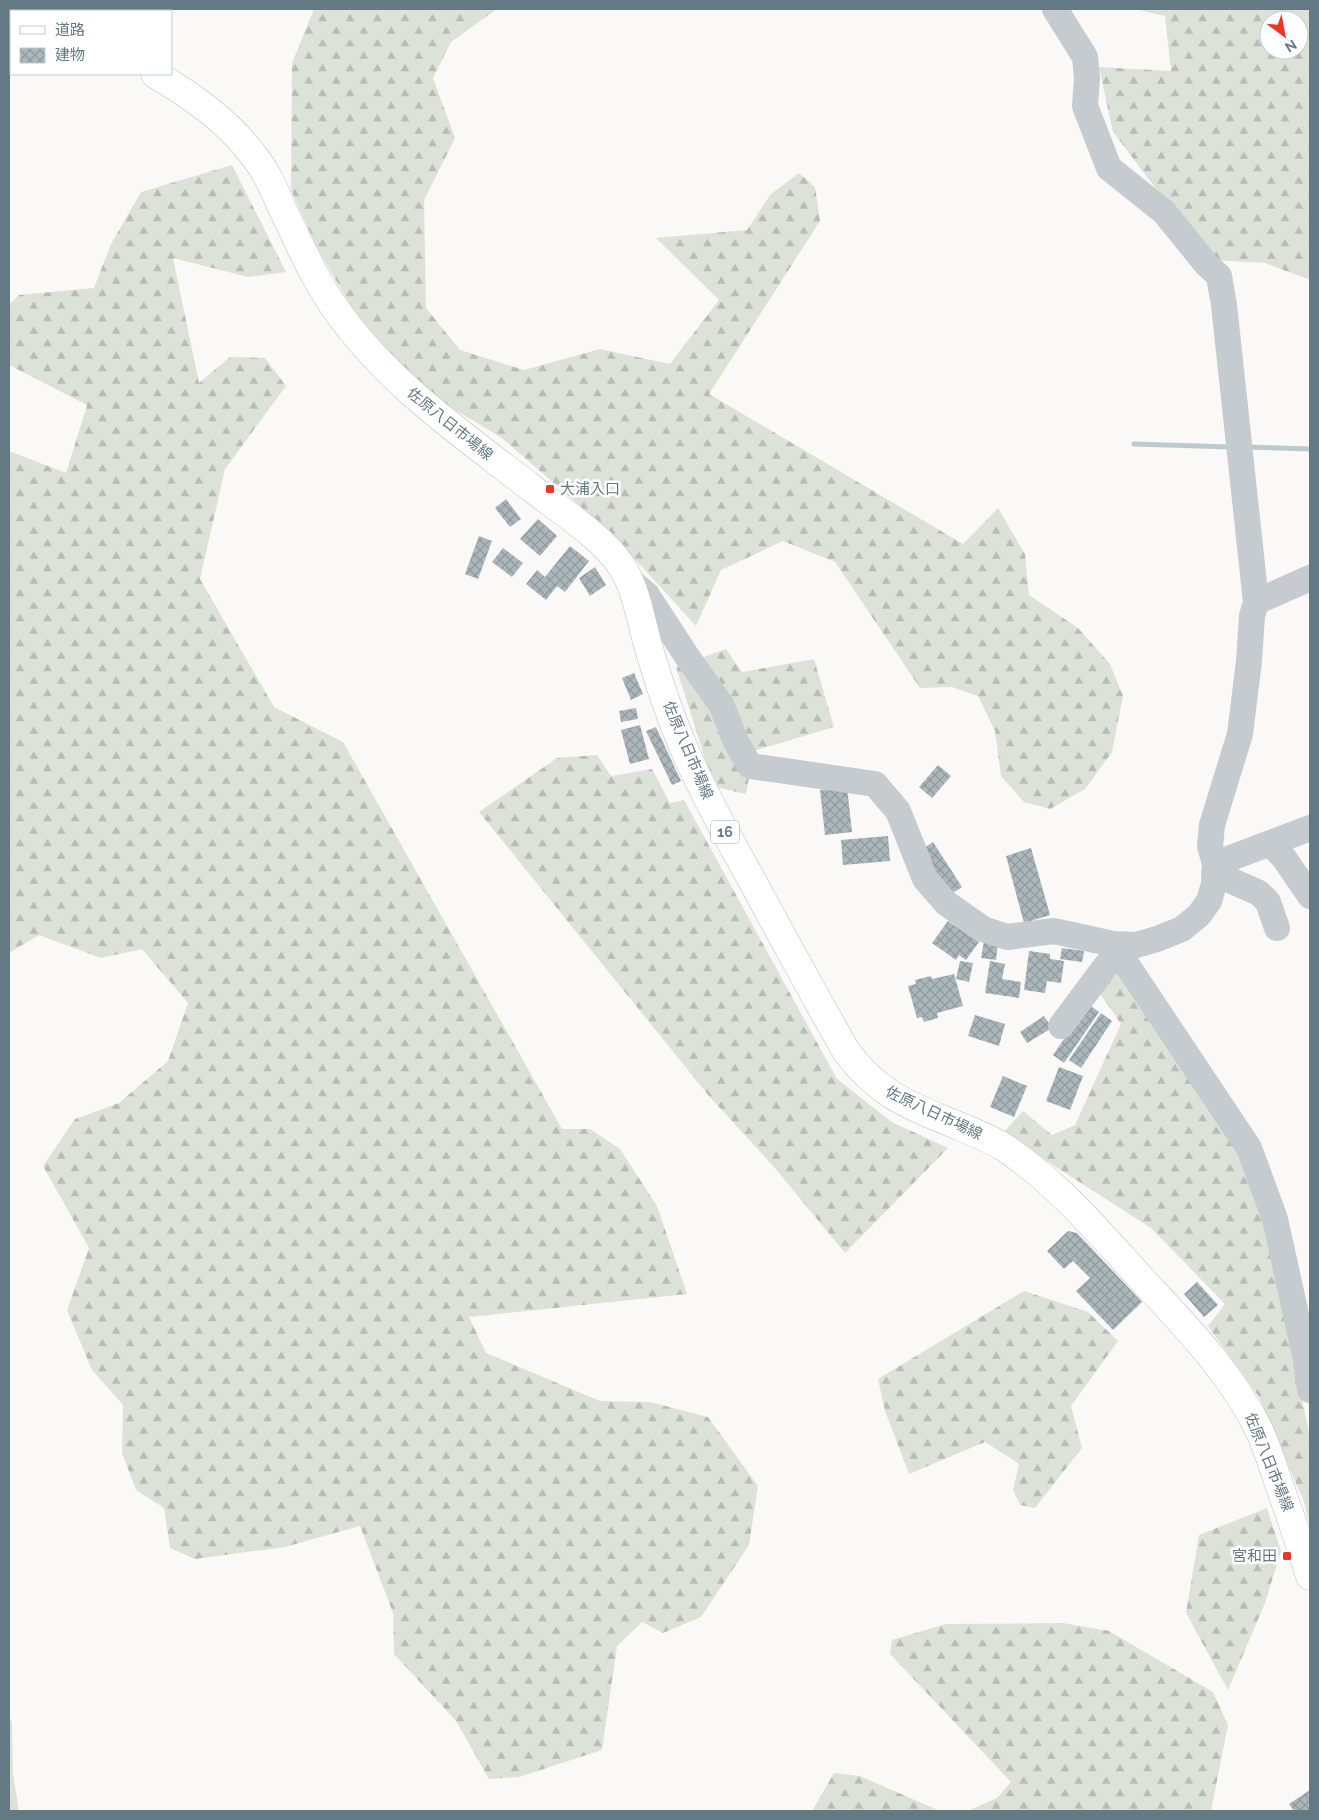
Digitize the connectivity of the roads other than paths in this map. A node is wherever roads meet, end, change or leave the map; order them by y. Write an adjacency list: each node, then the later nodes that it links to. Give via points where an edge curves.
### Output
1 (1055, 9): 5 (street, via 1085,57 1085,106 1109,168 1164,212 1219,276)
2 (157, 75): 4 (main road, 佐原八日市場線 / 16, via 184,90 211,112 255,157 335,309 382,364 432,411 582,527 607,549)
3 (1310, 578): 5 (street)
4 (628, 579): 11 (street, via 647,595 722,706 736,742 750,766 875,784 898,811 925,879 946,903 983,929 1007,936 1054,931); 14 (main road, 佐原八日市場線 / 16, via 686,753 721,824 846,1051 874,1084 889,1094 978,1134 1004,1148 1038,1174 1077,1208 1191,1333 1221,1368 1259,1430)
5 (1256, 602): 8 (street, via 1240,734 1212,825 1210,846)
6 (1310, 828): 7 (street)
7 (1271, 844): 8 (street); 9 (street)
8 (1215, 868): 10 (street, via 1259,893 1268,902); 11 (street, via 1209,901 1200,915 1182,929)
9 (1310, 896)
10 (1277, 928)
11 (1116, 949): 12 (street); 13 (street, via 1249,1148 1275,1219)
12 (1061, 1026)
13 (1310, 1390)
14 (1310, 1576)

